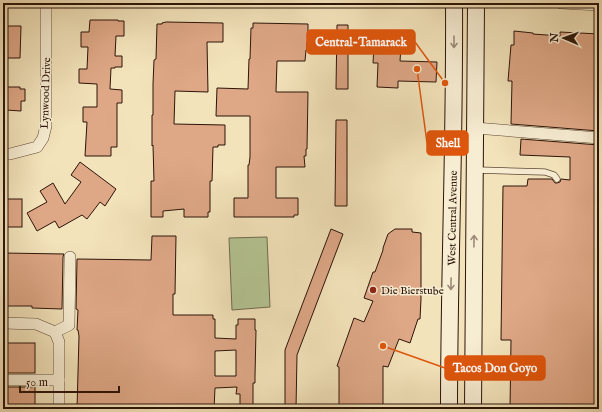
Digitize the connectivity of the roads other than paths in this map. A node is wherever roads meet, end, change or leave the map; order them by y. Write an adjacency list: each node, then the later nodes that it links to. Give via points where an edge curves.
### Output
1 (46, 3): 8 (street, Lynwood Drive, via 46,126 43,138 37,147)
2 (454, 3): 17 (main road, West Central Avenue, one-way to 17)
3 (476, 3): 6 (main road, West Central Avenue)
4 (561, 3): 5 (street)
5 (599, 5)
6 (475, 128): 7 (street); 9 (main road, West Central Avenue)
7 (599, 138)
8 (3, 154)
9 (474, 170): 10 (lane, via 545,172); 18 (main road, West Central Avenue, one-way to 9)
10 (557, 179)
11 (70, 257): 13 (street, via 69,325)
12 (3, 324): 13 (street, via 36,324)
13 (55, 332): 15 (street, via 59,342)
14 (3, 380): 15 (street)
15 (59, 380): 16 (street)
16 (59, 409)
17 (449, 409)
18 (473, 409)

